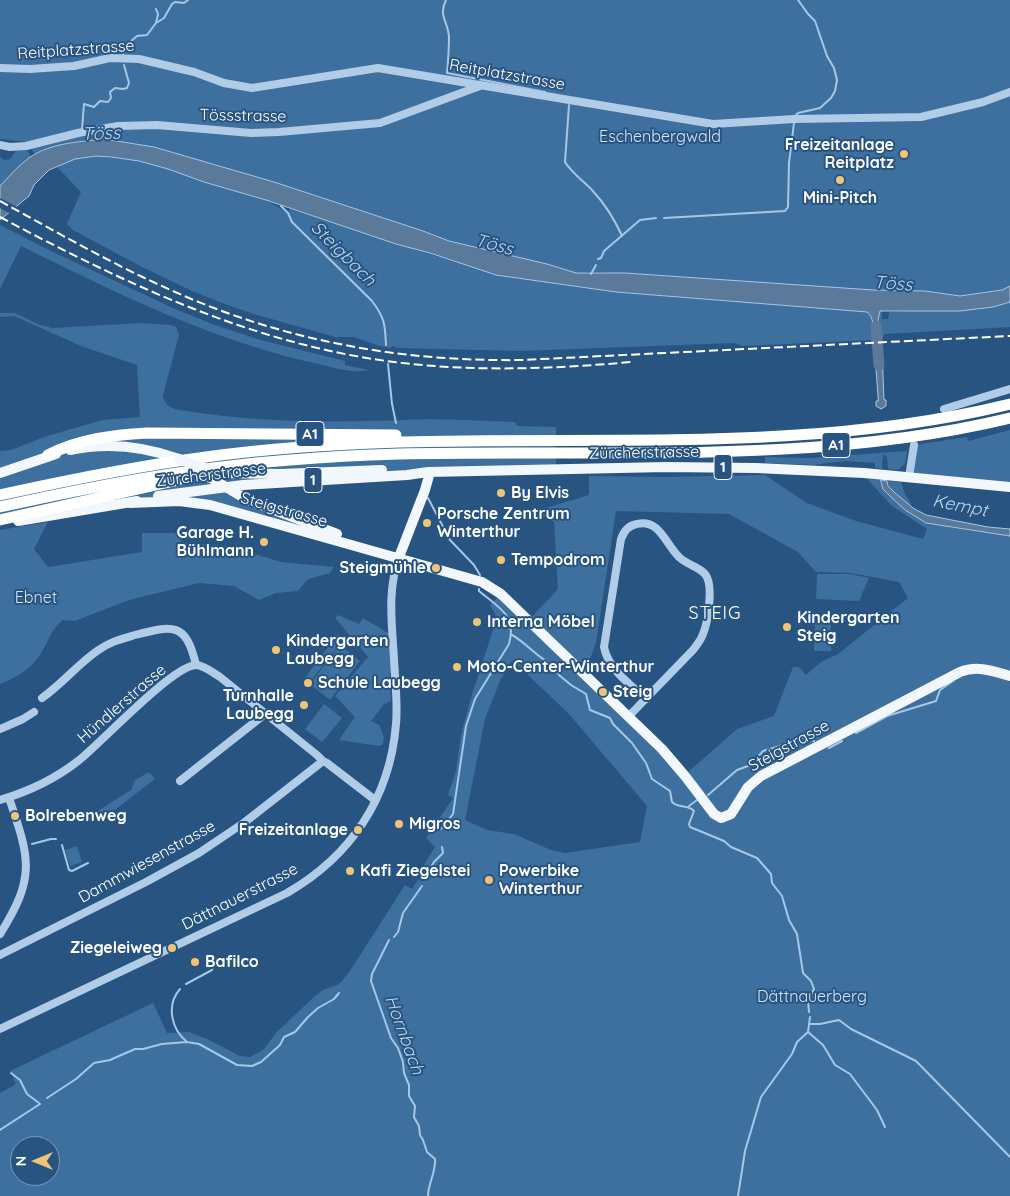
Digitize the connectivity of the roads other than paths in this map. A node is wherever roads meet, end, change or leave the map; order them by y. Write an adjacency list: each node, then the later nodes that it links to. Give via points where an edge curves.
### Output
1 (0, 68): 2 (street, Reitplatzstrasse, via 30,69 74,66 110,58 139,59 252,88 378,68)
2 (480, 86): 3 (street, Reitplatzstrasse, via 713,124 921,117); 4 (street, Tössstrasse, via 380,123 251,133 157,125 118,126 26,146)
3 (1010, 92)
4 (0, 145)
5 (1010, 389): 7 (street)
6 (1010, 404): 9 (highway, A1, via 904,424 790,436)
7 (944, 409)
8 (1010, 418): 13 (highway, A1, via 906,438 791,449 685,453 391,454 295,459)
9 (487, 440): 11 (highway, A1, via 431,435 147,433 84,441); 18 (highway, A1, via 342,444 238,453 142,467)
10 (914, 446): 16 (street)
11 (48, 455): 12 (main road, Zürcherstrasse / 1, via 85,448 132,446); 15 (main road, Zürcherstrasse / 1)
12 (179, 459): 14 (main road, Zürcherstrasse / 1, bridge, via 220,473 406,469); 23 (main road, Steigstrasse, bridge, via 246,498)
13 (207, 469): 20 (highway, A1, via 120,482); 21 (highway, A1, via 174,481)
14 (429, 472): 16 (main road, Zürcherstrasse / 1, via 716,467 780,468); 19 (main road, Zürcherstrasse / 1, via 242,484); 23 (main road, Dättnauerstrasse)
15 (0, 473)
16 (909, 478): 17 (main road, Zürcherstrasse / 1)
17 (1010, 486)
18 (0, 495)
19 (130, 503): 22 (main road, Zürcherstrasse / 1); 23 (main road, Steigstrasse, via 173,501 206,504)
20 (0, 506)
21 (0, 520)
22 (0, 524)
23 (399, 557): 30 (main road, Steigstrasse, via 472,579 501,594); 36 (street, Dättnauerstrasse, via 391,598 395,731 389,767)
24 (196, 665): 26 (street, via 191,646 184,636 172,629 159,628 106,645); 29 (street, via 220,677); 34 (street, Hündlerstrasse, via 157,688 72,766)
25 (1010, 676): 30 (main road, Steigstrasse, via 979,668 960,672 758,778 731,814 723,818 714,814 674,762)
26 (42, 698)
27 (646, 698): 27 (street, via 702,638 710,587 705,574 680,558 657,528 641,523 628,528 621,539 604,643 610,664); 30 (street)
28 (34, 712): 31 (street)
29 (265, 714): 32 (street); 33 (street)
30 (628, 717)
31 (0, 729)
32 (323, 762): 36 (street); 38 (street, Dammwiesenstrasse, via 199,853)
33 (180, 781)
34 (9, 798): 35 (street, Hündlerstrasse); 37 (street, via 25,846 26,872 19,901)
35 (0, 800)
36 (375, 800): 39 (street, Dättnauerstrasse, via 363,823 341,851 307,881)
37 (0, 934)
38 (0, 956)
39 (0, 1029)

